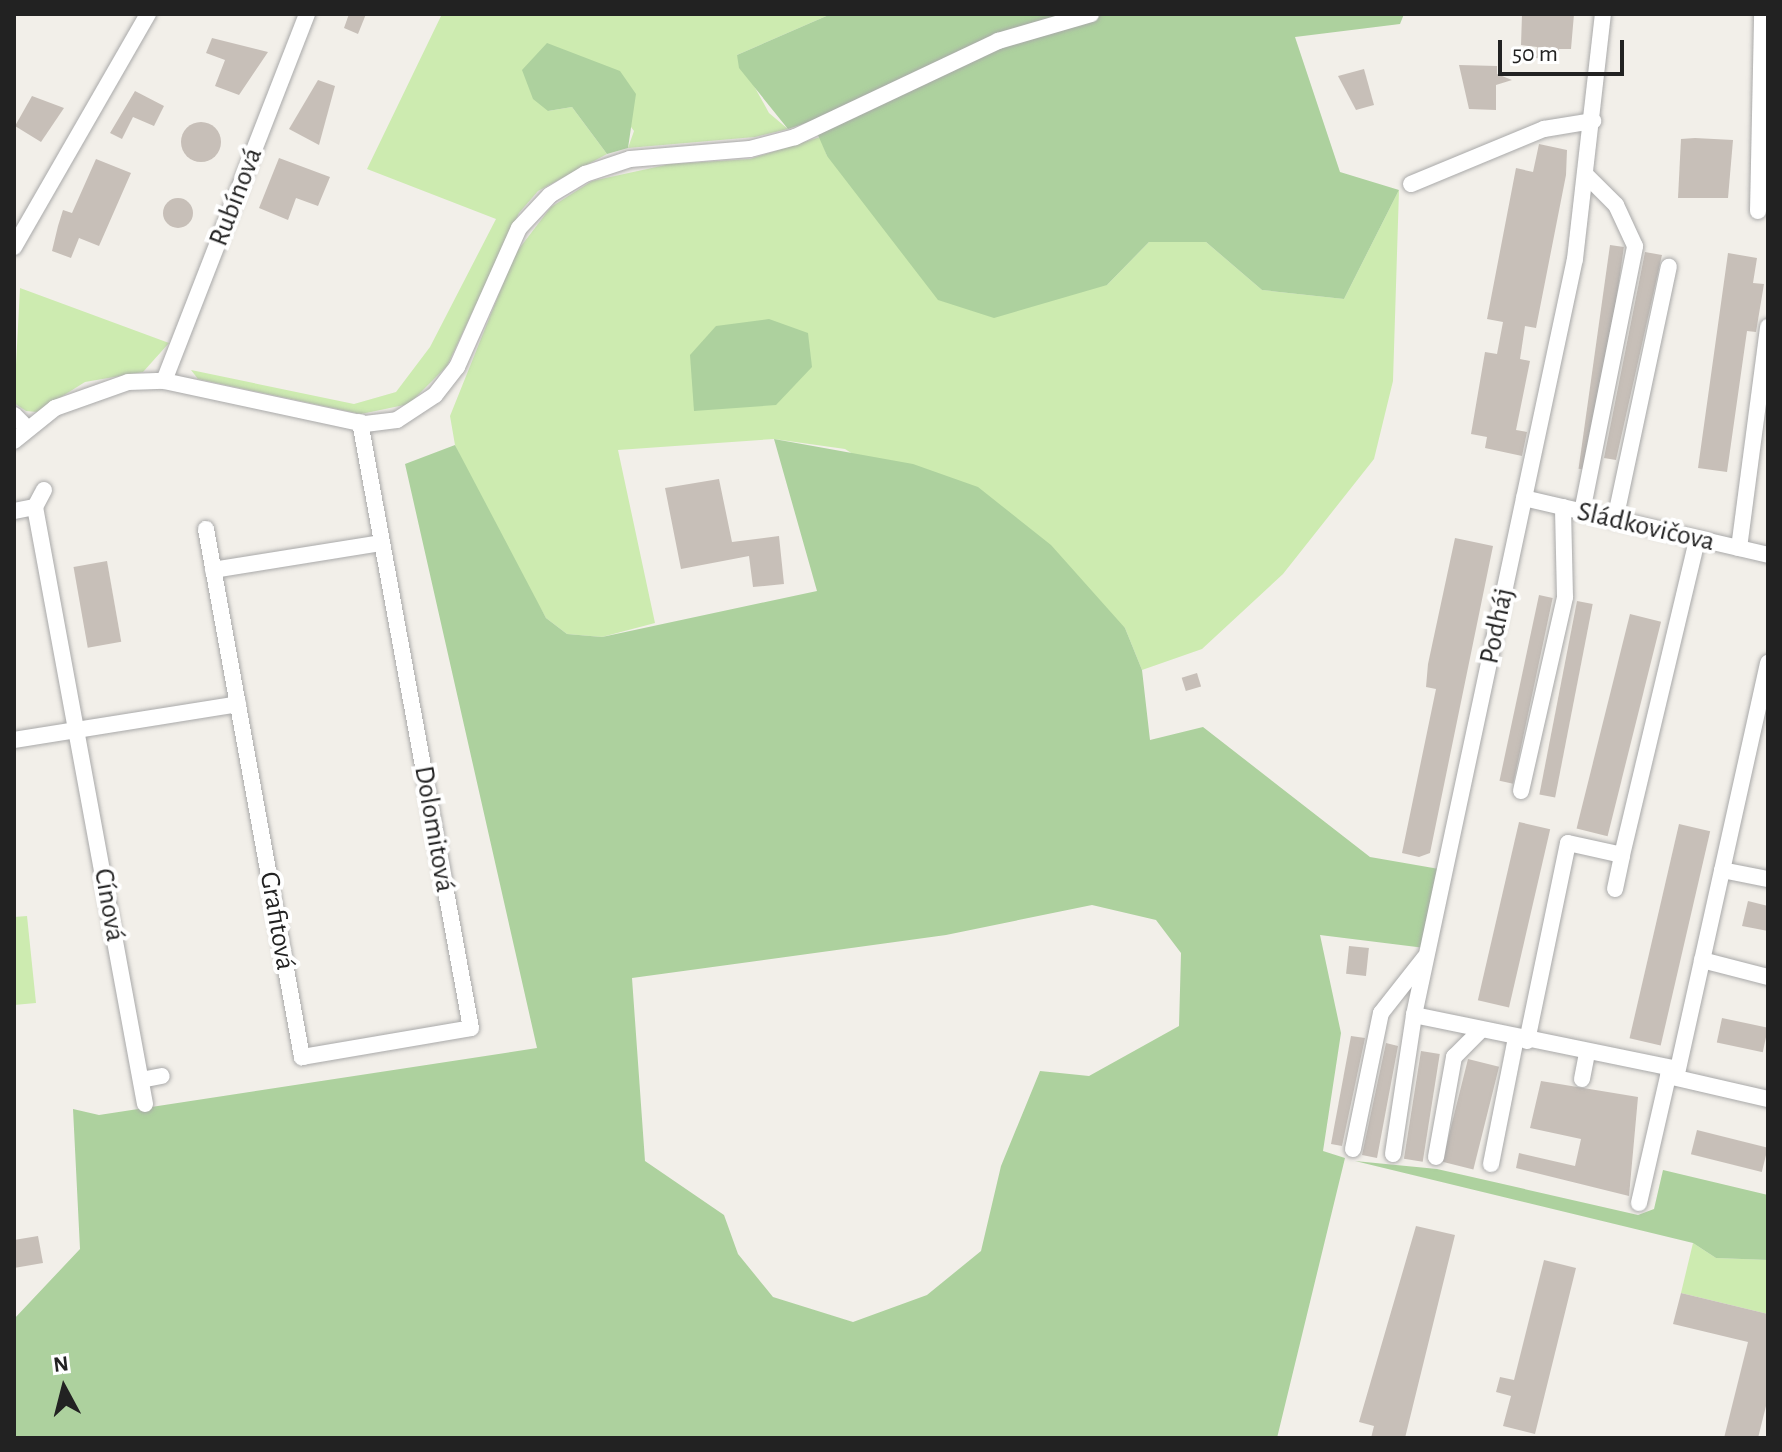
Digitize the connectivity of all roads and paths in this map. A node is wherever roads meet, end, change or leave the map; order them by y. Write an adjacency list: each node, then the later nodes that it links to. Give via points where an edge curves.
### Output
1 (148, 14): 10 (street)
2 (307, 14): 13 (street, Rubínová)
3 (1091, 14): 15 (street, via 998,41 795,137 750,149 630,159 585,174 550,195 519,228 461,359 435,395 397,420)
4 (1603, 14): 6 (street, Podháj)
5 (1762, 14): 9 (street)
6 (1593, 121): 7 (street, Podháj); 8 (street, via 1552,126)
7 (1586, 175): 19 (street, Podháj); 23 (street, via 1616,205 1635,246)
8 (1411, 184)
9 (1758, 211)
10 (14, 247)
11 (1669, 267): 24 (street)
12 (1768, 327): 28 (street)
13 (164, 381): 15 (street); 16 (street, via 92,389)
14 (14, 415): 16 (street)
15 (360, 422): 27 (street, Dolomitová)
16 (28, 429): 17 (street)
17 (14, 441)
18 (44, 490): 20 (street)
19 (1524, 498): 21 (street, Sládkovičova); 40 (street, Podháj)
20 (35, 507): 22 (street); 33 (street, Cínová)
21 (1563, 507): 23 (street, Sládkovičova); 35 (street, via 1565,597)
22 (14, 511)
23 (1582, 512): 24 (street, Sládkovičova)
24 (1615, 520): 26 (street, Sládkovičova)
25 (206, 529): 30 (street, Grafitová)
26 (1697, 539): 28 (street, Sládkovičova); 36 (street)
27 (382, 543): 30 (street); 46 (street, Dolomitová, via 471,1028)
28 (1739, 548): 29 (street, Sládkovičova)
29 (1768, 555)
30 (213, 570): 32 (street, Grafitová)
31 (1768, 663): 37 (street)
32 (238, 704): 33 (street); 46 (street, Grafitová, via 302,1057)
33 (76, 730): 34 (street); 51 (street, Cínová)
34 (14, 740)
35 (1521, 791)
36 (1622, 855): 39 (street); 45 (street, via 1568,843)
37 (1722, 870): 38 (street); 41 (street)
38 (1768, 879)
39 (1615, 889)
40 (1427, 954): 43 (street, Podháj); 54 (street, via 1381,1013)
41 (1702, 960): 42 (street); 48 (street, via 1678,1069)
42 (1768, 977)
43 (1414, 1015): 44 (street); 55 (street, Podháj)
44 (1481, 1030): 45 (street); 56 (street, via 1454,1057)
45 (1522, 1039): 47 (street); 57 (street)
46 (384, 1043)
47 (1587, 1054): 48 (street); 50 (street)
48 (1668, 1074): 52 (street); 58 (street)
49 (162, 1076): 51 (street)
50 (1582, 1079)
51 (141, 1080): 53 (street, Cínová)
52 (1768, 1099)
53 (145, 1104)
54 (1353, 1149)
55 (1393, 1154)
56 (1436, 1157)
57 (1491, 1164)
58 (1639, 1203)

